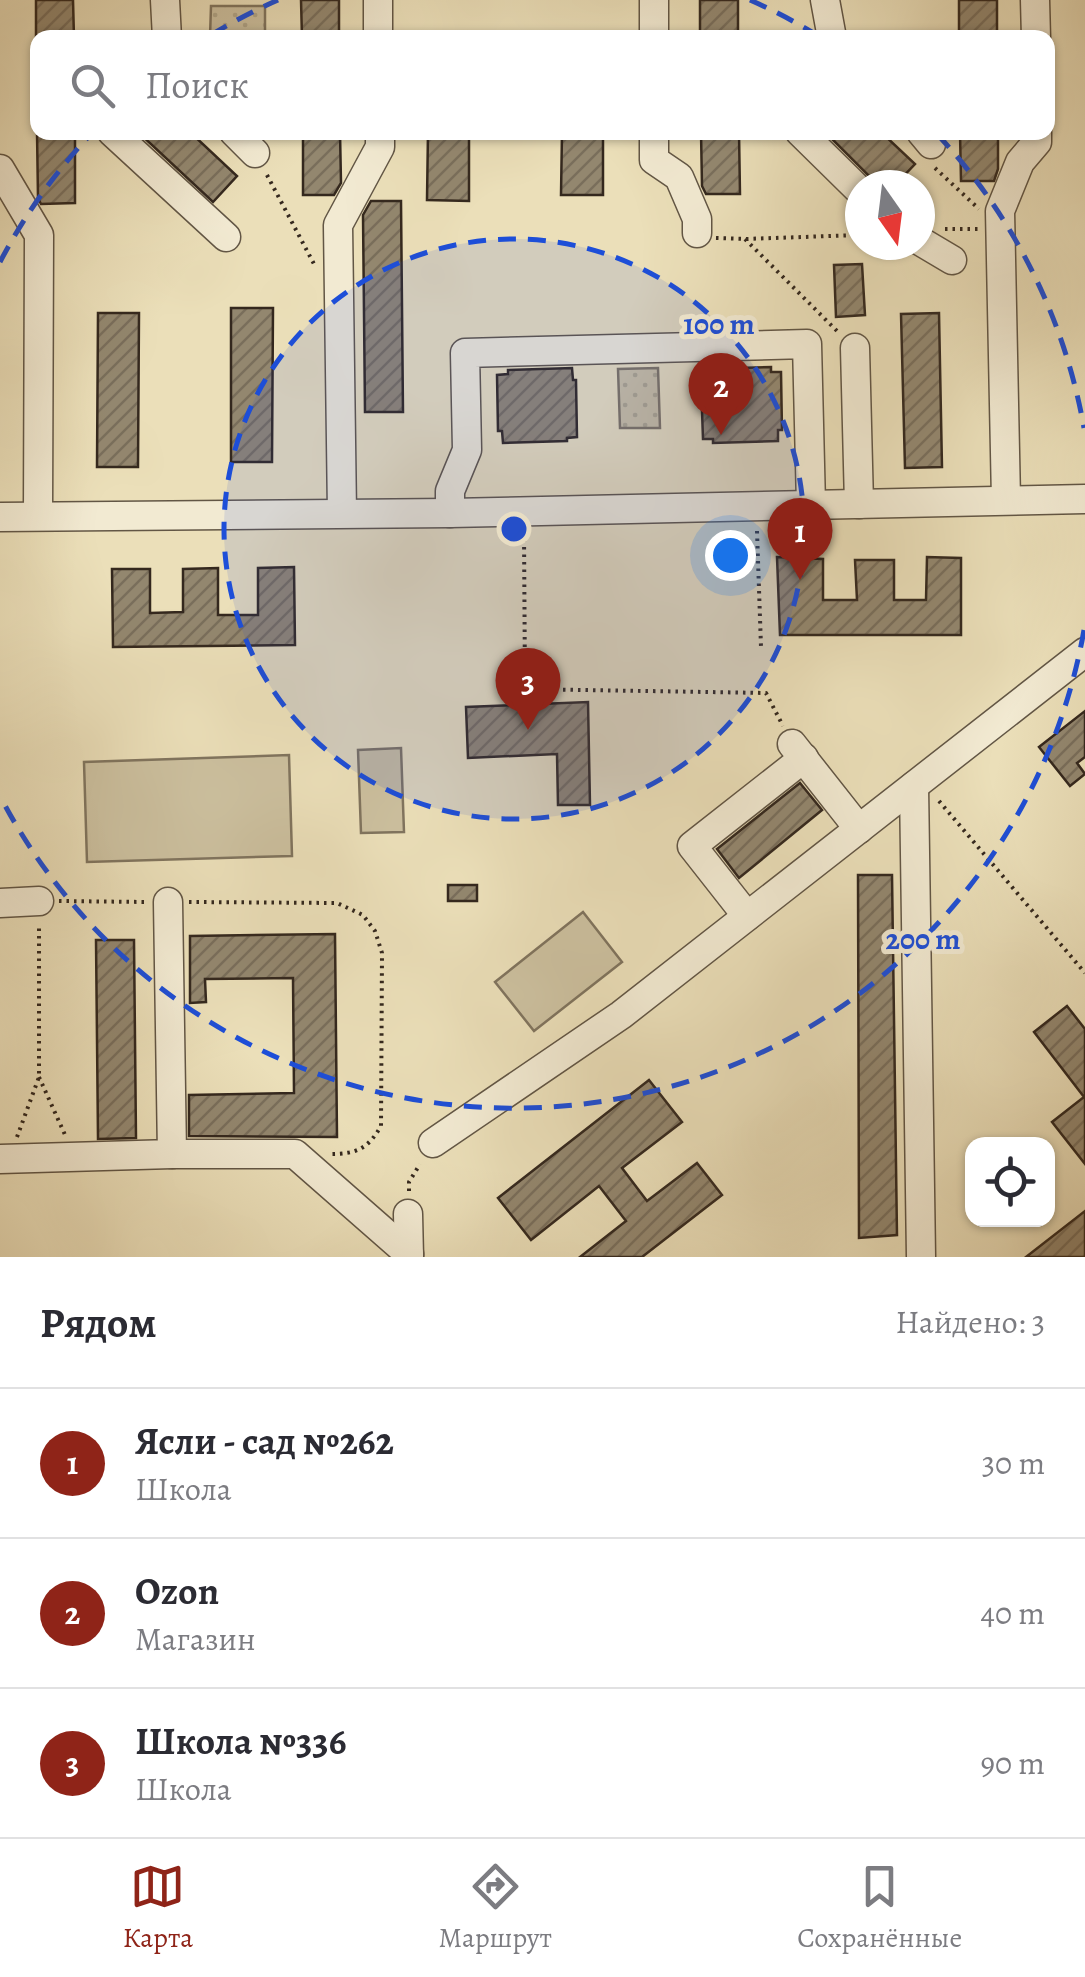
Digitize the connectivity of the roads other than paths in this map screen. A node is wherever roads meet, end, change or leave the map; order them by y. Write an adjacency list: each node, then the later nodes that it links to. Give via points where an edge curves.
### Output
1 (165, 0): 6 (lane)
2 (378, 0): 7 (lane)
3 (654, 0): 8 (lane)
4 (826, 0): 9 (lane)
5 (1035, 0): 10 (lane)
6 (166, 30)
7 (378, 30)
8 (654, 30)
9 (831, 30)
10 (1036, 30)
11 (121, 140): 21 (lane)
12 (243, 140): 17 (lane)
13 (380, 140): 29 (lane, via 338,225)
14 (654, 140): 20 (lane, via 654,160 679,177 698,218)
15 (808, 140): 19 (lane)
16 (1038, 140): 26 (lane, via 1020,162 1000,211)
17 (256, 152)
18 (0, 169): 31 (lane, via 39,235)
19 (845, 176)
20 (697, 233)
21 (226, 237)
22 (935, 242): 23 (lane)
23 (952, 260)
24 (855, 348): 27 (lane)
25 (1085, 499): 26 (lane)
26 (1006, 500): 27 (lane)
27 (859, 504): 28 (lane)
28 (812, 505): 30 (lane); 30 (lane, via 807,344 465,353 468,450 450,492)
29 (342, 513): 30 (lane); 31 (lane)
30 (450, 513)
31 (38, 516): 32 (lane)
32 (0, 517)
33 (1085, 652): 34 (lane)
34 (918, 783): 35 (lane); 45 (lane)
35 (859, 829): 39 (lane); 39 (lane, via 798,751 692,846)
36 (39, 901): 38 (lane)
37 (168, 902): 41 (lane)
38 (0, 903)
39 (747, 916): 40 (lane, via 621,1014)
40 (433, 1143)
41 (172, 1154): 42 (lane); 44 (lane, via 295,1154)
42 (5, 1159)
43 (408, 1214): 44 (lane)
44 (409, 1255)
45 (921, 1257)

